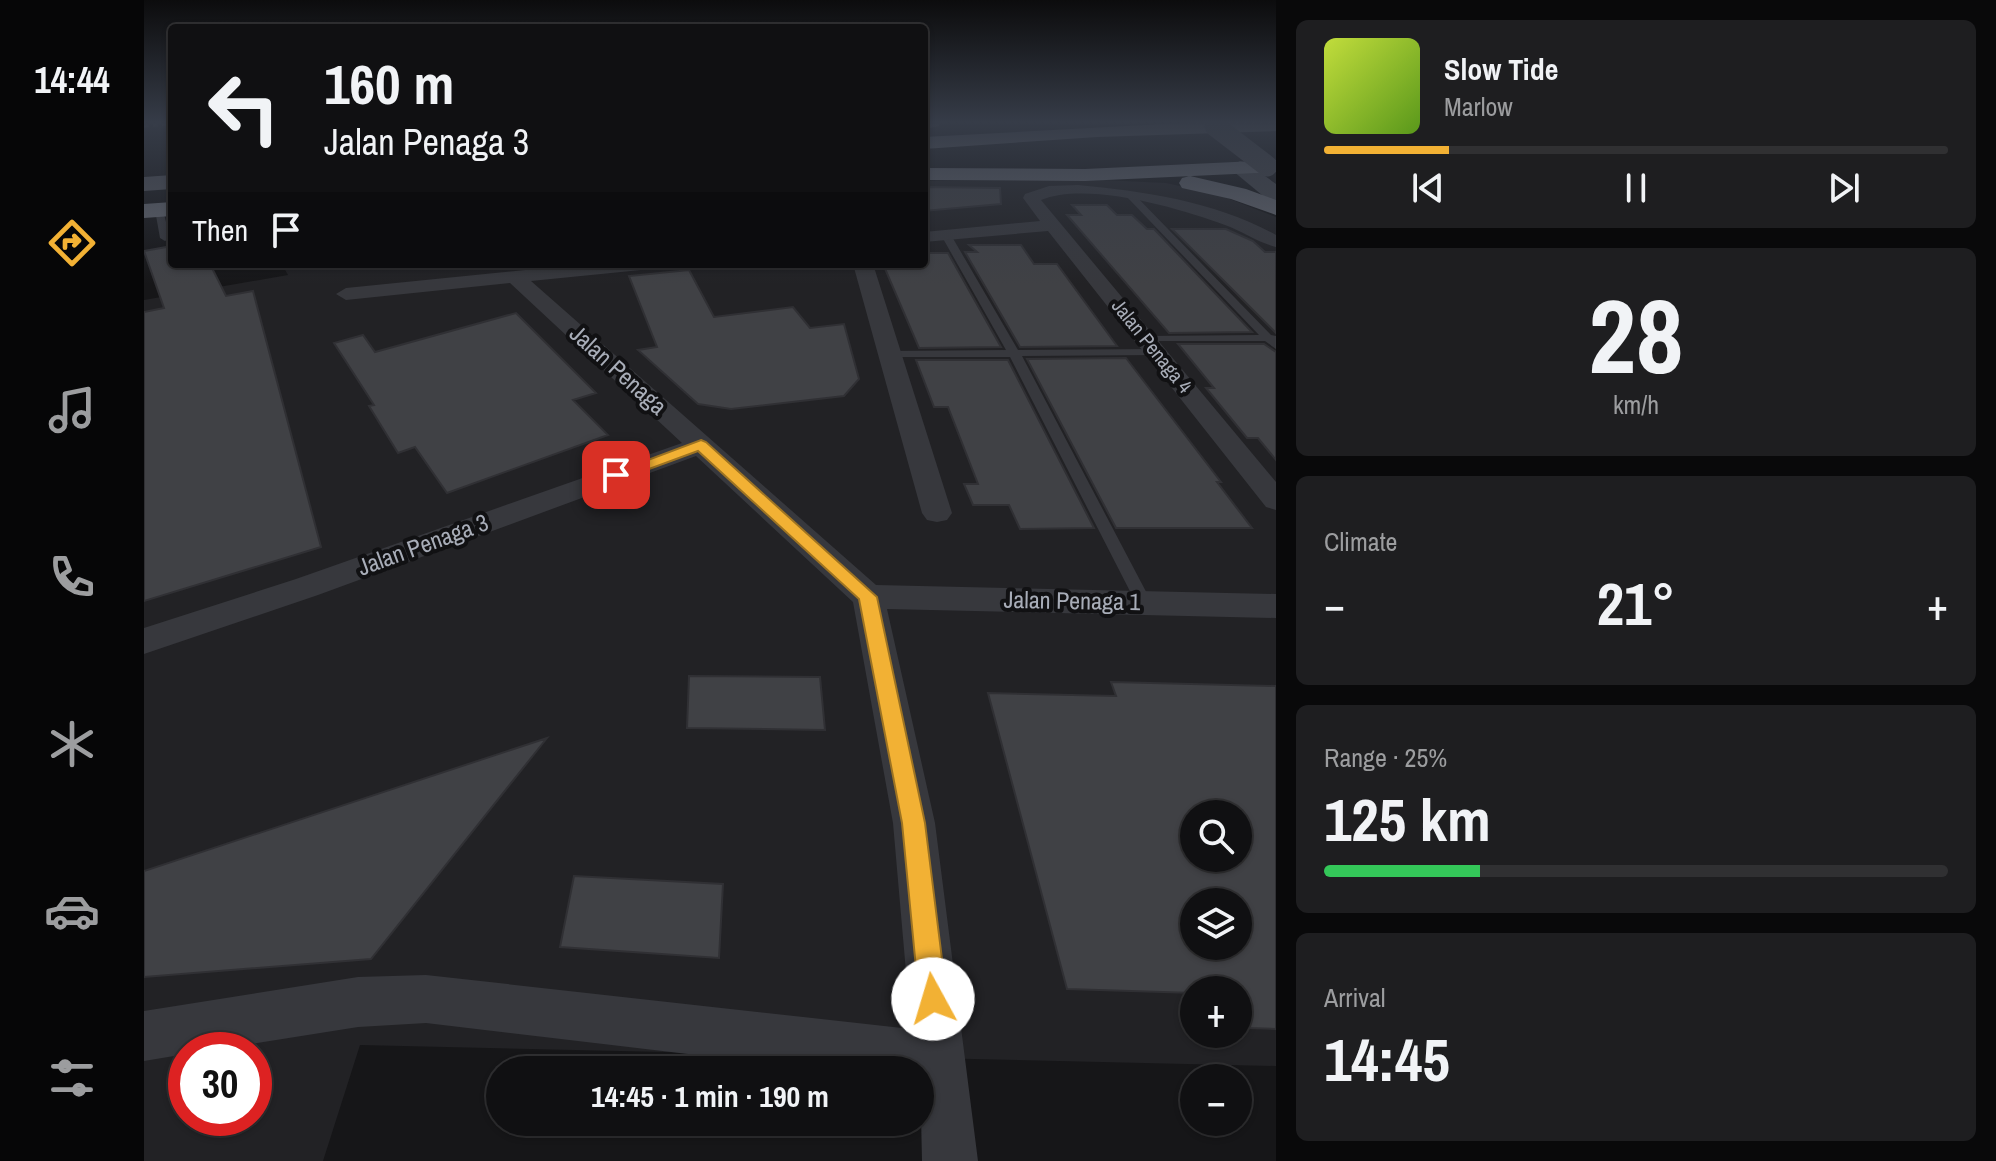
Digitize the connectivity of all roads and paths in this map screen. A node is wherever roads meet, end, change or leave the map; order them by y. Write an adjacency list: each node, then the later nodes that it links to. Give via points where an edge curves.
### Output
1 (1103, 176): 8 (highway, via 1179,181)
2 (1252, 176): 6 (main road)
3 (168, 182): 4 (main road)
4 (144, 184)
5 (1130, 195): 9 (street, Jalan Penaga 4, via 1036,194 1031,198); 13 (street, via 1230,219); 18 (lane)
6 (1276, 195)
7 (158, 205): 12 (lane)
8 (1276, 208)
9 (1054, 225): 10 (street); 19 (street, Jalan Penaga 4)
10 (946, 235): 11 (street); 20 (lane)
11 (928, 237)
12 (165, 238)
13 (1276, 242)
14 (602, 268): 16 (street)
15 (864, 268): 21 (street)
16 (515, 277): 17 (street); 22 (street, Jalan Penaga)
17 (346, 294)
18 (1273, 340): 19 (lane)
19 (1151, 345): 20 (lane); 23 (street, Jalan Penaga 4)
20 (1014, 353): 21 (lane); 26 (lane)
21 (890, 354): 24 (street)
22 (701, 445): 25 (street, Jalan Penaga); 28 (street, Jalan Penaga 3)
23 (1276, 501)
24 (937, 513)
25 (868, 597): 26 (street, Jalan Penaga 1); 30 (street, via 914,823)
26 (1144, 603): 27 (street, Jalan Penaga 1)
27 (1276, 606)
28 (144, 641)
29 (144, 1036): 30 (street, via 358,1002 426,999)
30 (939, 1058): 31 (street)
31 (950, 1161)

